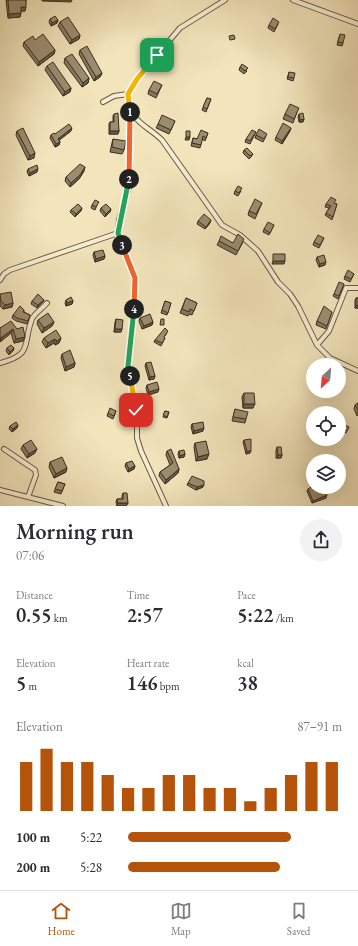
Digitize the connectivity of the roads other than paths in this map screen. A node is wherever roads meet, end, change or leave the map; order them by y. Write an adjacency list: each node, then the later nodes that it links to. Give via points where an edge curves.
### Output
1 (225, 0): 4 (street, via 180,28 137,79)
2 (293, 0): 3 (street)
3 (358, 24)
4 (128, 94): 5 (street, via 114,96); 6 (street)
5 (103, 102)
6 (130, 106): 7 (street, via 129,187); 11 (street, via 137,122 150,128 162,140 222,225 240,234 258,251 278,282 298,306)
7 (118, 233): 8 (street, via 10,270); 18 (street, via 135,278 135,305 128,366 138,438 141,451)
8 (0, 280)
9 (358, 288): 11 (street, via 346,288 329,331)
10 (47, 303): 12 (street, via 33,317 28,342 21,354)
11 (317, 345): 13 (street, via 330,358)
12 (0, 363)
13 (358, 371)
14 (4, 448): 16 (street, via 35,470 36,475)
15 (0, 490): 16 (street)
16 (28, 497): 17 (street)
17 (63, 506)
18 (166, 506)

